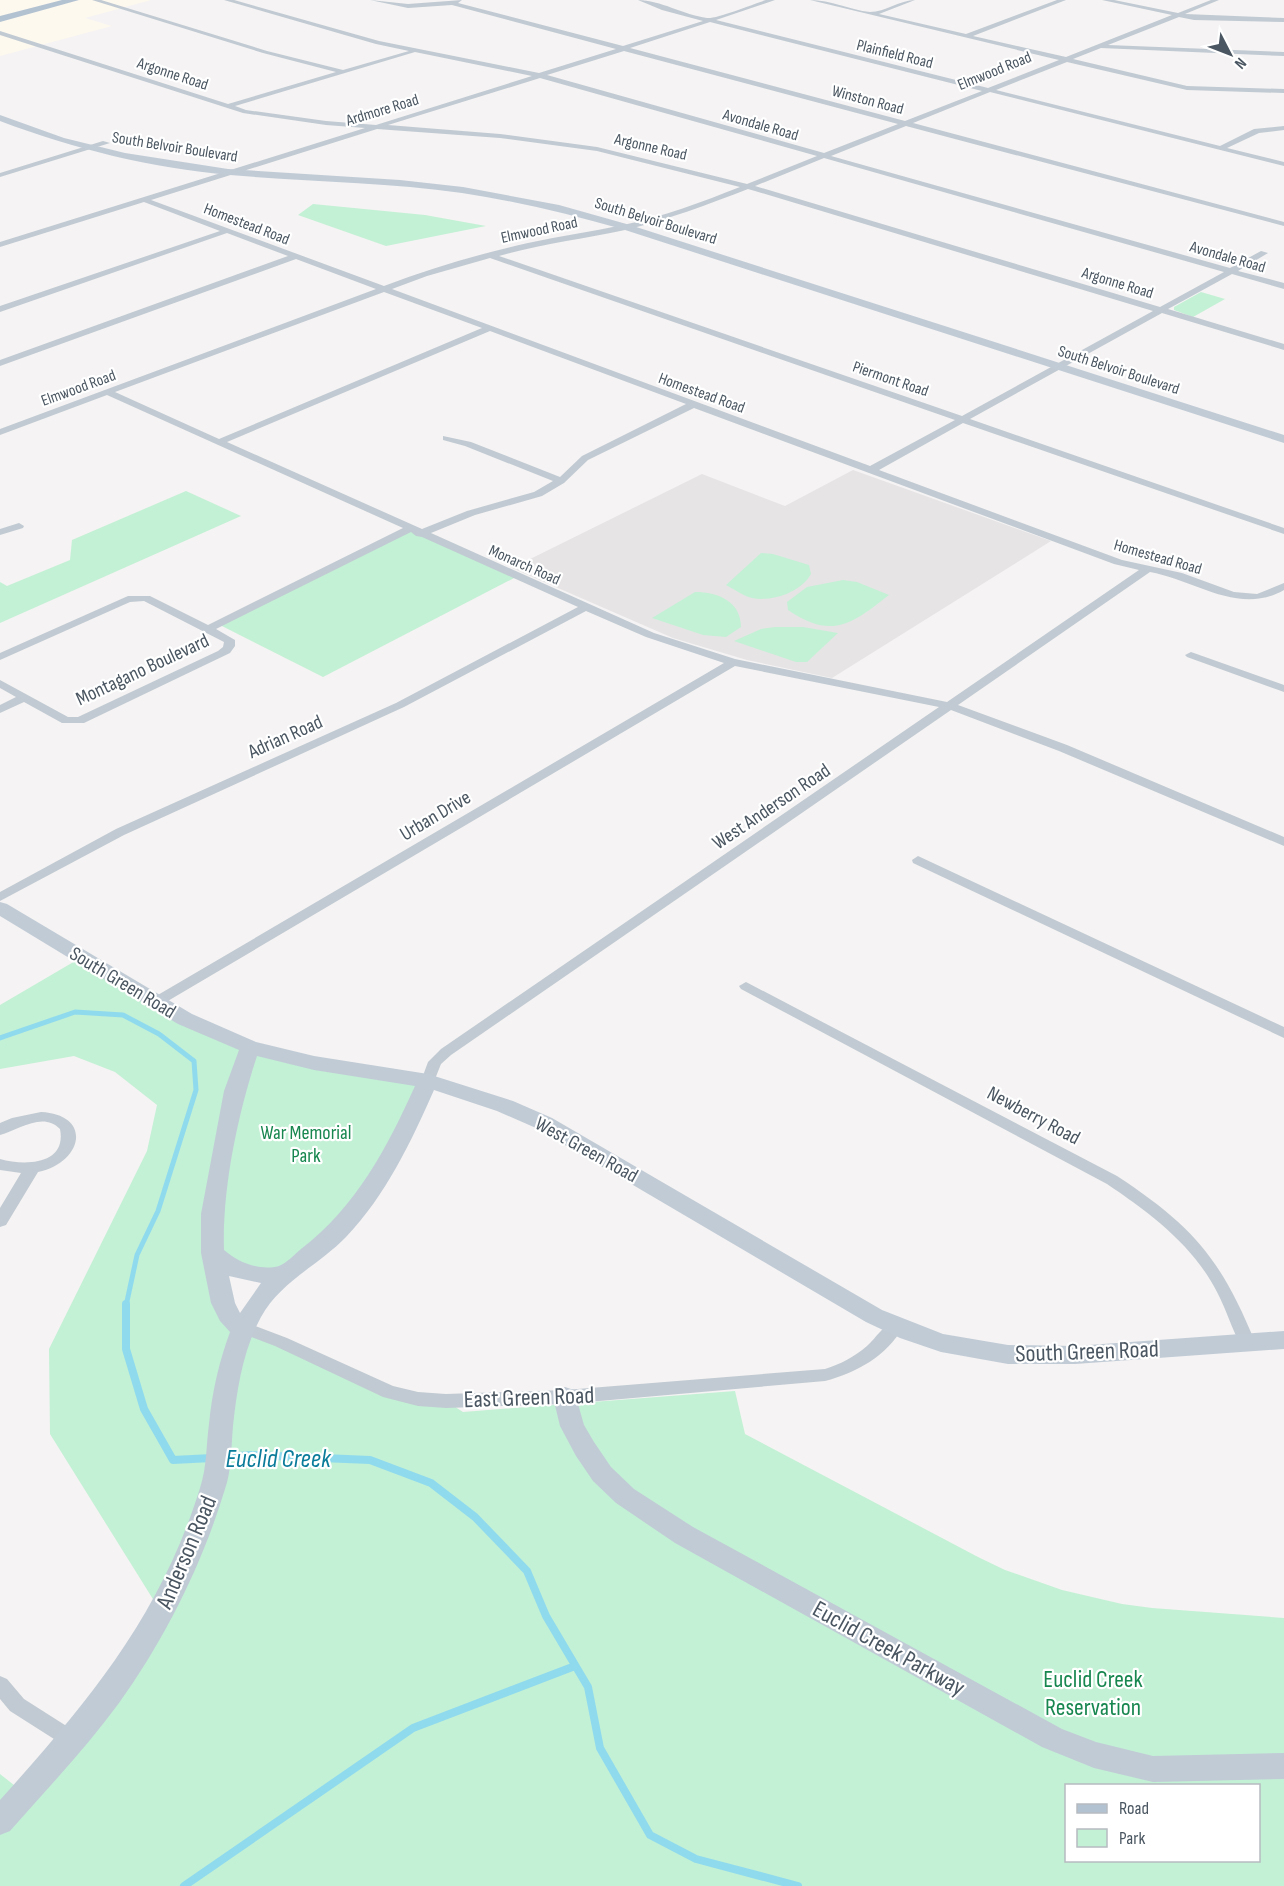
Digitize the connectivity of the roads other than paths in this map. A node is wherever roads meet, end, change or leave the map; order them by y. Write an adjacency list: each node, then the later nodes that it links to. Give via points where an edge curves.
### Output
1 (74, 0): 15 (main road)
2 (95, 0): 25 (street)
3 (227, 0): 22 (street, Avondale Road)
4 (373, 0): 12 (street, Winston Road, via 408,6)
5 (641, 0): 17 (street, Plainfield Road)
6 (772, 0): 17 (street, Ardmore Road)
7 (813, 0): 13 (street)
8 (912, 0): 13 (street)
9 (1063, 0): 19 (street)
10 (1105, 0): 14 (street)
11 (1216, 0): 14 (street, Elmwood Road)
12 (456, 2): 21 (street, Winston Road)
13 (872, 14): 19 (street)
14 (1177, 16): 16 (street); 20 (street, Elmwood Road)
15 (0, 19)
16 (1284, 20)
17 (710, 21): 21 (street, Ardmore Road); 27 (street, Plainfield Road)
18 (0, 33): 29 (street, Argonne Road)
19 (967, 36): 24 (street)
20 (1101, 47): 23 (street); 24 (street, Elmwood Road)
21 (624, 49): 26 (street, Ardmore Road); 32 (street, Winston Road)
22 (414, 51): 25 (street); 26 (street, Avondale Road)
23 (1284, 54)
24 (1065, 59): 27 (street, Elmwood Road); 28 (street, via 1187,88)
25 (342, 72): 29 (street)
26 (539, 76): 33 (street, Ardmore Road); 38 (street, Avondale Road)
27 (986, 90): 32 (street, Elmwood Road); 37 (street, Plainfield Road)
28 (1284, 91)
29 (228, 107): 33 (street, Argonne Road, via 291,119)
30 (0, 108): 35 (street, South Belvoir Boulevard)
31 (0, 118): 36 (street, South Belvoir Boulevard)
32 (905, 123): 38 (street, Elmwood Road); 46 (street, Winston Road)
33 (377, 126): 40 (street, Ardmore Road); 43 (street, Argonne Road, via 597,149)
34 (1284, 128): 37 (street, via 1257,131)
35 (106, 143): 36 (street); 40 (street, South Belvoir Boulevard)
36 (90, 148): 41 (street, South Belvoir Boulevard); 42 (street)
37 (1221, 148): 39 (street, Plainfield Road)
38 (823, 156): 43 (street, Elmwood Road); 53 (street, Avondale Road)
39 (1284, 164)
40 (249, 166): 41 (street, Ardmore Road); 45 (street, South Belvoir Boulevard, via 486,185 577,202)
41 (228, 172): 44 (street, Ardmore Road); 47 (street, South Belvoir Boulevard, via 463,190 559,208)
42 (0, 175)
43 (748, 187): 45 (street, Elmwood Road); 57 (street, Argonne Road)
44 (142, 199): 48 (street, Homestead Road); 49 (street, Ardmore Road)
45 (644, 222): 47 (street, Elmwood Road); 60 (street, South Belvoir Boulevard)
46 (1284, 224)
47 (626, 227): 51 (street, Elmwood Road); 62 (street, South Belvoir Boulevard)
48 (226, 231): 52 (street, Homestead Road); 56 (street)
49 (0, 245)
50 (1264, 253): 53 (street)
51 (488, 255): 55 (street, Elmwood Road); 65 (street, Piermont Road)
52 (294, 257): 55 (street, Homestead Road); 61 (street)
53 (1230, 271): 54 (street, Avondale Road); 57 (street)
54 (1284, 286)
55 (384, 290): 58 (street, Homestead Road); 63 (street, Elmwood Road)
56 (0, 309)
57 (1160, 310): 59 (street, Argonne Road); 60 (street)
58 (488, 330): 64 (street, Homestead Road); 70 (street)
59 (1284, 347)
60 (1072, 358): 62 (street); 66 (street, South Belvoir Boulevard)
61 (0, 363)
62 (1057, 366): 65 (street); 69 (street, South Belvoir Boulevard)
63 (106, 392): 67 (street, Elmwood Road); 70 (street, Monarch Road)
64 (692, 405): 71 (street, Homestead Road); 72 (street, Montagano Boulevard, via 585,458)
65 (964, 419): 71 (street); 75 (street, Piermont Road)
66 (1284, 426)
67 (0, 432)
68 (446, 438): 72 (street)
69 (1284, 439)
70 (219, 442): 74 (street, Monarch Road)
71 (870, 471): 77 (street, Homestead Road)
72 (561, 481): 74 (street, Montagano Boulevard, via 538,494)
73 (19, 526): 76 (street)
74 (415, 531): 79 (street, Monarch Road); 80 (street, Montagano Boulevard)
75 (1284, 531)
76 (0, 532)
77 (1146, 570): 78 (street, Homestead Road, via 1177,575 1233,596 1256,599); 87 (street, West Anderson Road)
78 (1284, 586)
79 (585, 607): 83 (street, Monarch Road, via 650,635); 91 (street, Adrian Road, via 400,705 120,832)
80 (208, 629): 82 (street, via 138,597); 86 (street, Montagano Boulevard, via 229,640 228,650 91,717 66,721)
81 (1191, 655): 85 (street)
82 (0, 657)
83 (732, 662): 87 (street, Monarch Road); 94 (street, Urban Drive)
84 (0, 683): 86 (street)
85 (1284, 689)
86 (23, 698): 88 (street)
87 (951, 706): 89 (street, Monarch Road, via 1063,748); 97 (street, West Anderson Road, via 446,1052 435,1062)
88 (0, 709)
89 (1284, 842)
90 (918, 860): 95 (street)
91 (0, 897)
92 (0, 908): 94 (street, South Green Road)
93 (746, 986): 107 (street, Newberry Road, via 1138,1197 1202,1255 1224,1291)
94 (156, 1002): 96 (street, South Green Road)
95 (1284, 1033)
96 (250, 1047): 97 (street, West Green Road, via 315,1063); 102 (street, East Green Road, via 235,1091 212,1214)
97 (428, 1081): 103 (street, Anderson Road, via 388,1164 360,1207); 104 (street, West Green Road, via 544,1123)
98 (0, 1130): 100 (street, via 33,1116 56,1119 66,1126 69,1143 62,1154)
99 (0, 1164): 100 (street)
100 (32, 1169): 101 (street)
101 (0, 1221)
102 (213, 1253): 103 (street, via 237,1269 260,1276); 105 (street, East Green Road, via 228,1315)
103 (292, 1271): 105 (street, Anderson Road, via 266,1293)
104 (894, 1327): 107 (street, South Green Road, via 956,1347 1032,1357); 108 (street, East Green Road, via 861,1361 840,1372)
105 (244, 1328): 108 (street, East Green Road, via 389,1392 418,1399); 110 (street, Anderson Road, via 229,1375 214,1486 182,1568 134,1659)
106 (1284, 1340): 107 (street, South Green Road)
107 (1247, 1342)
108 (565, 1398): 111 (street, Euclid Creek Parkway, via 572,1426 585,1449 625,1496 684,1535 1052,1738 1094,1755 1153,1769)
109 (0, 1684): 110 (street, via 16,1705)
110 (72, 1740): 112 (street, Anderson Road)
111 (1284, 1766)
112 (0, 1821)

